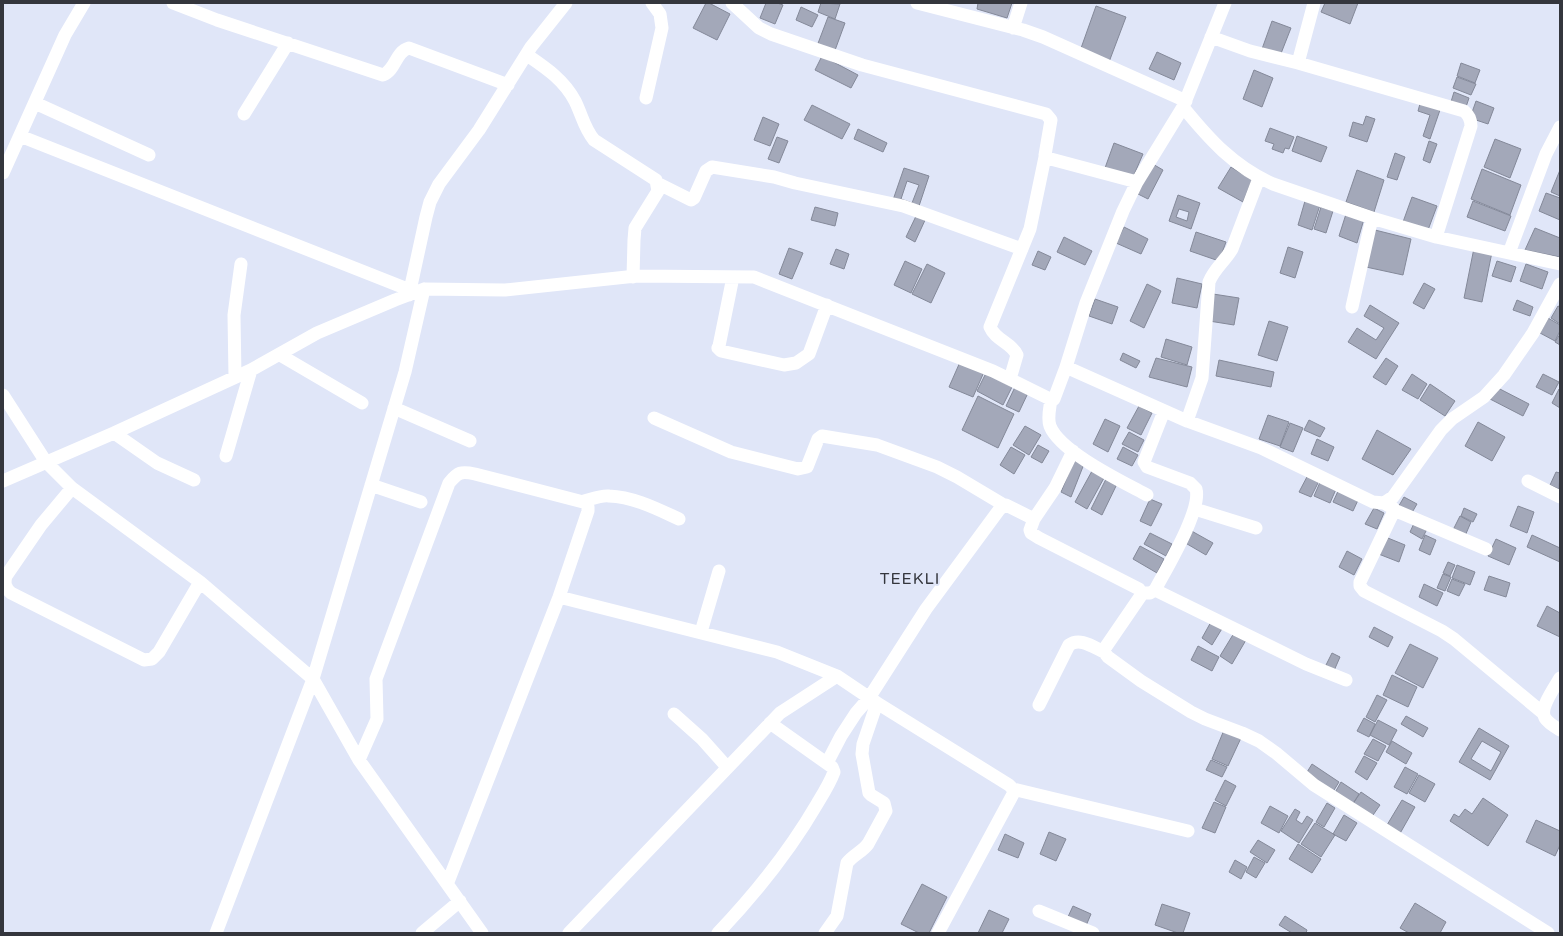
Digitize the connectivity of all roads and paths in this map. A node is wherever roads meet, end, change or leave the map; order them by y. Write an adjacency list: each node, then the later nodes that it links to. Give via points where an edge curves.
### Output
1 (84, 3): 18 (street, via 65,35)
2 (173, 3): 13 (street)
3 (566, 3): 14 (street)
4 (652, 3): 17 (street, via 660,14 662,28)
5 (732, 3): 24 (street, via 758,28 771,34 862,65 1046,114 1051,120)
6 (917, 3): 10 (street)
7 (1021, 3): 11 (street)
8 (1225, 3): 12 (street)
9 (1314, 3): 15 (street)
10 (942, 6): 11 (street)
11 (1013, 28): 19 (street, via 1043,37)
12 (1211, 37): 15 (street, via 1250,51); 19 (street)
13 (288, 43): 16 (street, via 383,75 391,70 400,53 409,48); 20 (street)
14 (527, 55): 16 (street); 28 (street, via 567,87 576,102 586,131 594,140)
15 (1298, 63): 30 (street, via 1467,113 1471,126)
16 (508, 85): 39 (street, via 479,130 438,184 430,202)
17 (646, 98)
18 (35, 102): 22 (street); 23 (street)
19 (1184, 104): 26 (street, via 1210,140); 27 (street)
20 (244, 114)
21 (1560, 127): 32 (street, via 1546,154)
22 (20, 136): 25 (street); 39 (street)
23 (149, 155)
24 (1045, 157): 27 (street); 31 (street, via 1030,229)
25 (3, 173)
26 (1259, 178): 29 (street); 53 (street, via 1232,249 1212,274 1209,282 1202,378)
27 (1137, 182): 43 (street, via 1104,255)
28 (657, 183): 31 (street, via 691,200 706,171 712,167 774,177 795,184 903,206); 35 (street, via 658,191 635,228)
29 (1372, 218): 30 (street); 41 (street)
30 (1436, 237): 32 (street)
31 (1022, 250): 46 (street, via 990,327 992,332 1012,346 1017,354)
32 (1509, 253): 34 (street)
33 (241, 264): 45 (street, via 234,315)
34 (1560, 264)
35 (633, 277): 36 (street); 38 (street, via 505,290)
36 (733, 277): 40 (street, via 754,277); 40 (street, via 720,350 784,364 796,363 809,354)
37 (1560, 284): 69 (street, via 1533,333 1504,375 1484,397 1448,423 1437,435 1393,497)
38 (424, 289): 39 (street); 50 (street)
39 (410, 292): 42 (street, via 317,333)
40 (827, 305): 46 (street)
41 (1352, 307)
42 (280, 355): 44 (street); 49 (street)
43 (1066, 368): 48 (street); 51 (street)
44 (251, 370): 45 (street); 57 (street)
45 (235, 377): 54 (street)
46 (1010, 379): 48 (street)
47 (3, 395): 58 (street)
48 (1052, 399): 56 (street, via 1049,425 1054,435)
49 (362, 403)
50 (394, 408): 55 (street); 62 (street)
51 (1164, 411): 53 (street); 70 (street, via 1144,462 1147,467 1193,486 1197,493)
52 (654, 418): 68 (street, via 731,452 798,469 807,467 818,439 822,436 877,446 937,467)
53 (1187, 421): 69 (street, via 1261,448 1373,502)
54 (114, 433): 58 (street); 59 (street, via 156,463)
55 (470, 441)
56 (1073, 451): 64 (street, via 1114,478); 72 (street, via 1055,488)
57 (226, 456)
58 (46, 462): 60 (street); 63 (street)
59 (194, 480)
60 (3, 481)
61 (1528, 481): 65 (street)
62 (371, 485): 67 (street); 84 (street)
63 (72, 488): 76 (street); 76 (street, via 41,525 6,576 5,586 11,593 144,660 152,659 159,652)
64 (1147, 495)
65 (1560, 498)
66 (584, 501): 71 (street, via 614,497 643,503); 79 (street, via 588,511); 92 (street, via 466,472 456,474 449,483 376,679 377,719)
67 (421, 502)
68 (1004, 505): 72 (street); 86 (street, via 926,609)
69 (1389, 507): 74 (street); 88 (street, via 1360,582 1362,589 1454,639)
70 (1195, 509): 73 (street); 77 (street)
71 (679, 519)
72 (1034, 519): 78 (street, via 1031,533 1139,589)
73 (1256, 528)
74 (1486, 549)
75 (719, 571): 80 (street)
76 (200, 582): 84 (street)
77 (1155, 590): 78 (street, via 1150,594); 85 (street, via 1306,664)
78 (1142, 593): 81 (street, via 1104,648)
79 (559, 597): 80 (street); 97 (street)
80 (701, 632): 82 (street, via 777,652)
81 (1104, 652): 87 (street, via 1080,642 1069,646); 109 (street, via 1108,658 1141,681 1191,712 1258,741 1314,785)
82 (837, 676): 86 (street); 90 (street, via 780,712)
83 (1560, 678): 88 (street)
84 (313, 679): 92 (street); 101 (street)
85 (1346, 680)
86 (873, 701): 93 (street, via 856,713); 95 (street); 106 (street, via 862,754 869,793 884,803 886,811 865,849 848,863 837,916)
87 (1039, 705)
88 (1543, 713): 91 (street, via 1546,719)
89 (674, 714): 94 (street)
90 (770, 723): 93 (street); 94 (street)
91 (1560, 730)
92 (359, 760): 97 (street)
93 (827, 763): 105 (street, via 834,770 832,776 806,822 775,869)
94 (728, 767): 104 (street)
95 (1013, 789): 96 (street); 107 (street, via 1013,794)
96 (1188, 831)
97 (448, 882): 98 (street)
98 (460, 901): 102 (street); 103 (street)
99 (1038, 910): 108 (street)
100 (1560, 931): 109 (street)
101 (216, 933)
102 (422, 933)
103 (482, 933)
104 (569, 933)
105 (718, 933)
106 (825, 933)
107 (938, 933)
108 (1093, 933)
109 (1548, 933)

